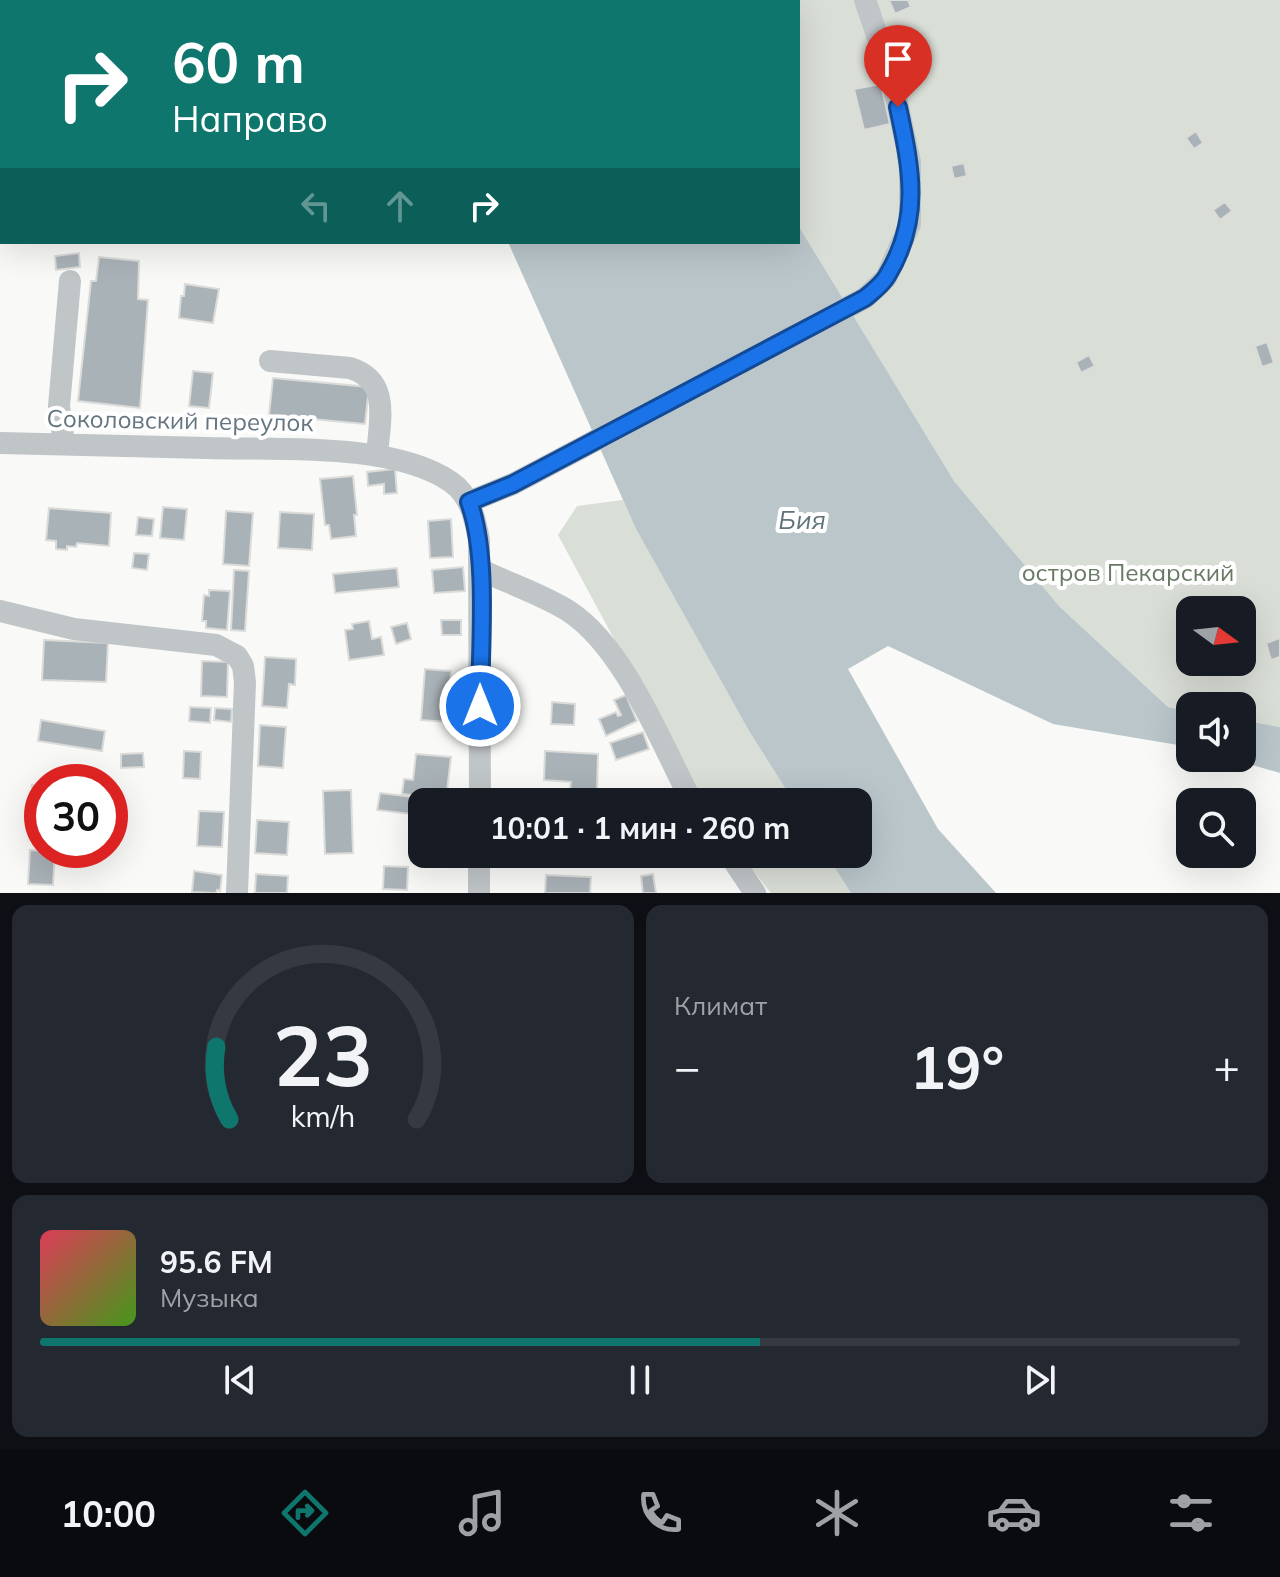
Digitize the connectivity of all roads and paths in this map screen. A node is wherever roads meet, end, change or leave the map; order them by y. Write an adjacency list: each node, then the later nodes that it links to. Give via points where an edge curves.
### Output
1 (865, 0): 7 (street, via 892,79 910,162 910,224 886,278 865,298 513,484)
2 (70, 281): 5 (street, via 59,406)
3 (270, 361): 6 (street, via 350,368 372,380 379,395)
4 (0, 443): 5 (street, Соколовский переулок)
5 (64, 444): 6 (street, Соколовский переулок)
6 (368, 454): 7 (street, Соколовский переулок, via 437,473)
7 (469, 502): 8 (street)
8 (481, 570): 10 (street); 11 (street, via 569,612 605,645)
9 (0, 611): 14 (street, via 74,629 216,645 237,656 245,682)
10 (480, 788)
11 (685, 788)
12 (479, 868): 15 (street)
13 (738, 868): 16 (street)
14 (237, 893)
15 (479, 893)
16 (755, 893)

